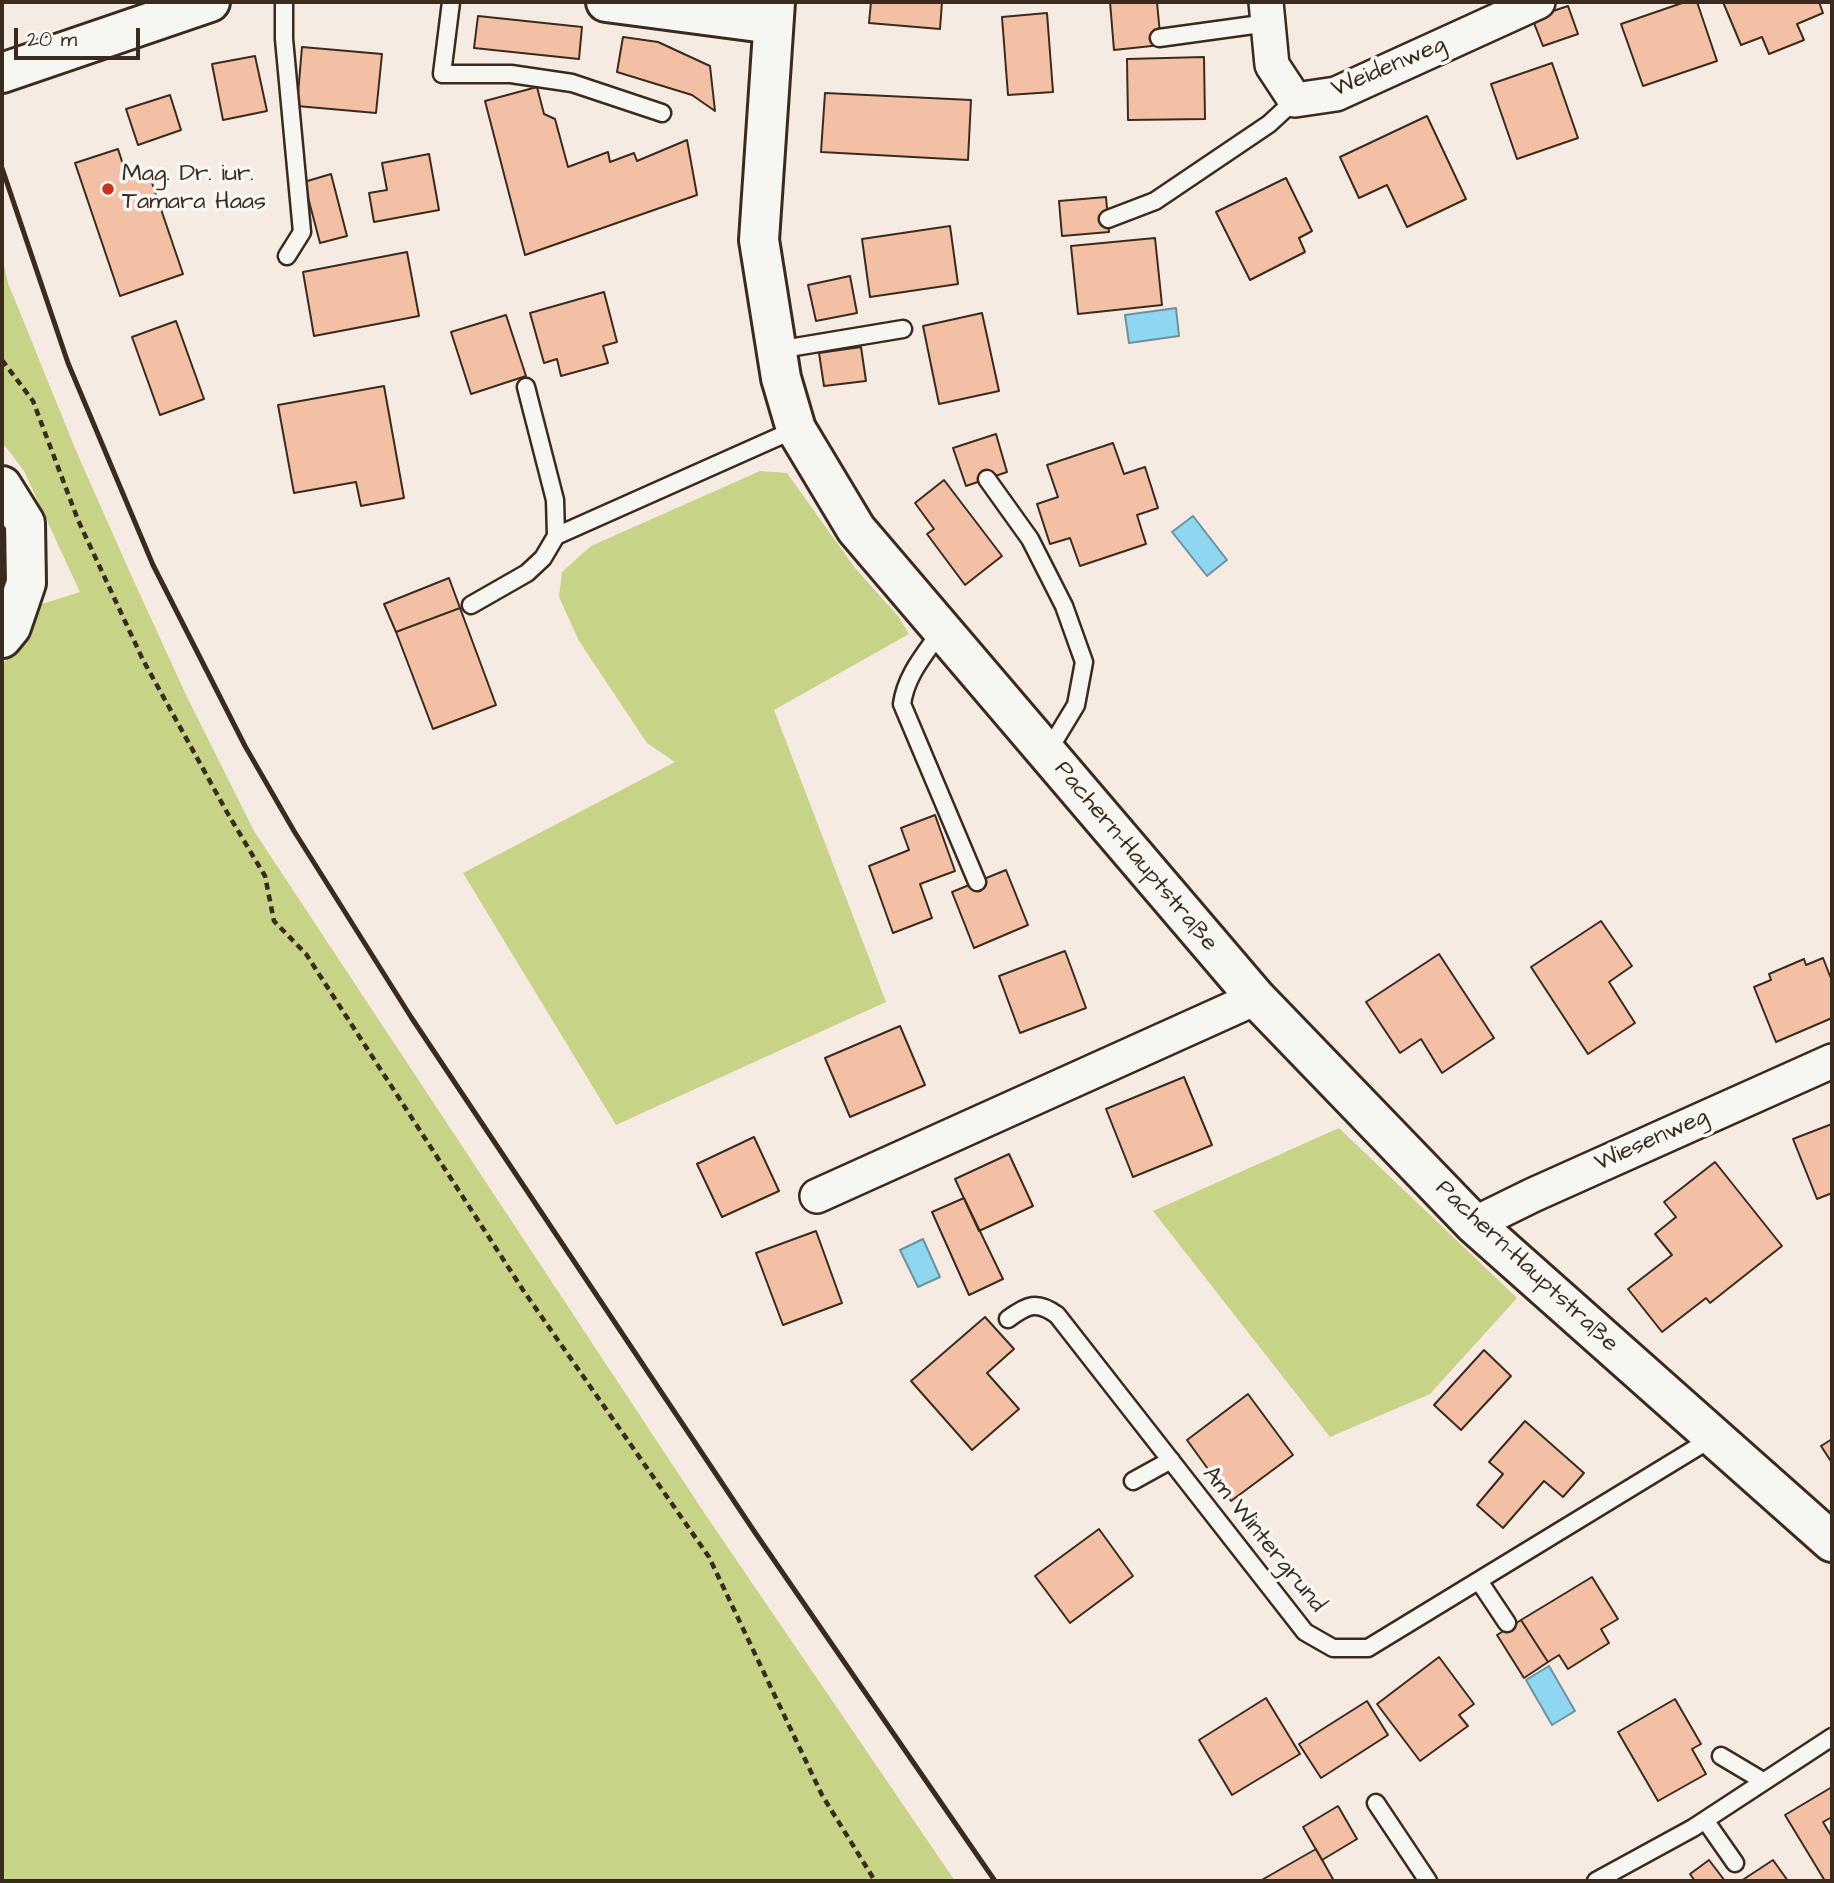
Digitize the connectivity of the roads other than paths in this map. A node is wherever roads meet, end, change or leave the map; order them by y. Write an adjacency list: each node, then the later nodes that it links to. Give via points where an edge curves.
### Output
1 (210, 2): 9 (main road)
2 (284, 2): 13 (lane, via 302,232)
3 (451, 2): 11 (lane, via 442,74 511,74 572,83)
4 (606, 2): 7 (main road)
5 (1538, 2): 10 (street, Weidenweg, via 1336,94)
6 (1267, 12): 8 (lane); 10 (street, via 1272,65)
7 (774, 13): 15 (main road, Pachern-Hauptstraße, via 759,240)
8 (1159, 38)
9 (2, 73)
10 (1295, 100): 12 (lane, via 1269,124 1156,201)
11 (662, 113)
12 (1108, 219)
13 (287, 256)
14 (903, 329): 15 (lane)
15 (777, 350): 17 (main road, Pachern-Hauptstraße)
16 (526, 387): 20 (lane, via 555,500)
17 (796, 429): 20 (lane); 22 (main road, Pachern-Hauptstraße, via 856,529)
18 (987, 479): 24 (lane, via 1030,539 1064,606 1084,662 1076,705)
19 (2, 486): 23 (main road, via 25,523 26,583 11,627)
20 (556, 536): 21 (lane, via 527,573)
21 (471, 605)
22 (942, 630): 24 (main road, Pachern-Hauptstraße); 25 (lane, via 912,671 902,704)
23 (2, 638)
24 (1046, 753): 26 (main road, Pachern-Hauptstraße)
25 (977, 882)
26 (1256, 998): 28 (street); 29 (main road, Pachern-Hauptstraße)
27 (1832, 1061): 29 (street, Wiesenweg)
28 (817, 1196)
29 (1474, 1224): 31 (main road, Pachern-Hauptstraße)
30 (1008, 1319): 32 (lane, Am Wintergrund, via 1025,1307 1045,1306 1057,1315)
31 (1714, 1437): 34 (main road, Pachern-Hauptstraße); 35 (lane, Am Wintergrund)
32 (1171, 1460): 33 (lane); 35 (lane, Am Wintergrund, via 1305,1632 1333,1648 1368,1648)
33 (1133, 1481)
34 (1832, 1542)
35 (1479, 1581): 36 (lane)
36 (1507, 1623)
37 (1832, 1737): 39 (lane)
38 (1721, 1756): 39 (lane)
39 (1763, 1781): 41 (lane)
40 (1376, 1804): 43 (lane)
41 (1705, 1820): 42 (lane); 44 (lane)
42 (1735, 1863)
43 (1428, 1881)
44 (1597, 1881)

